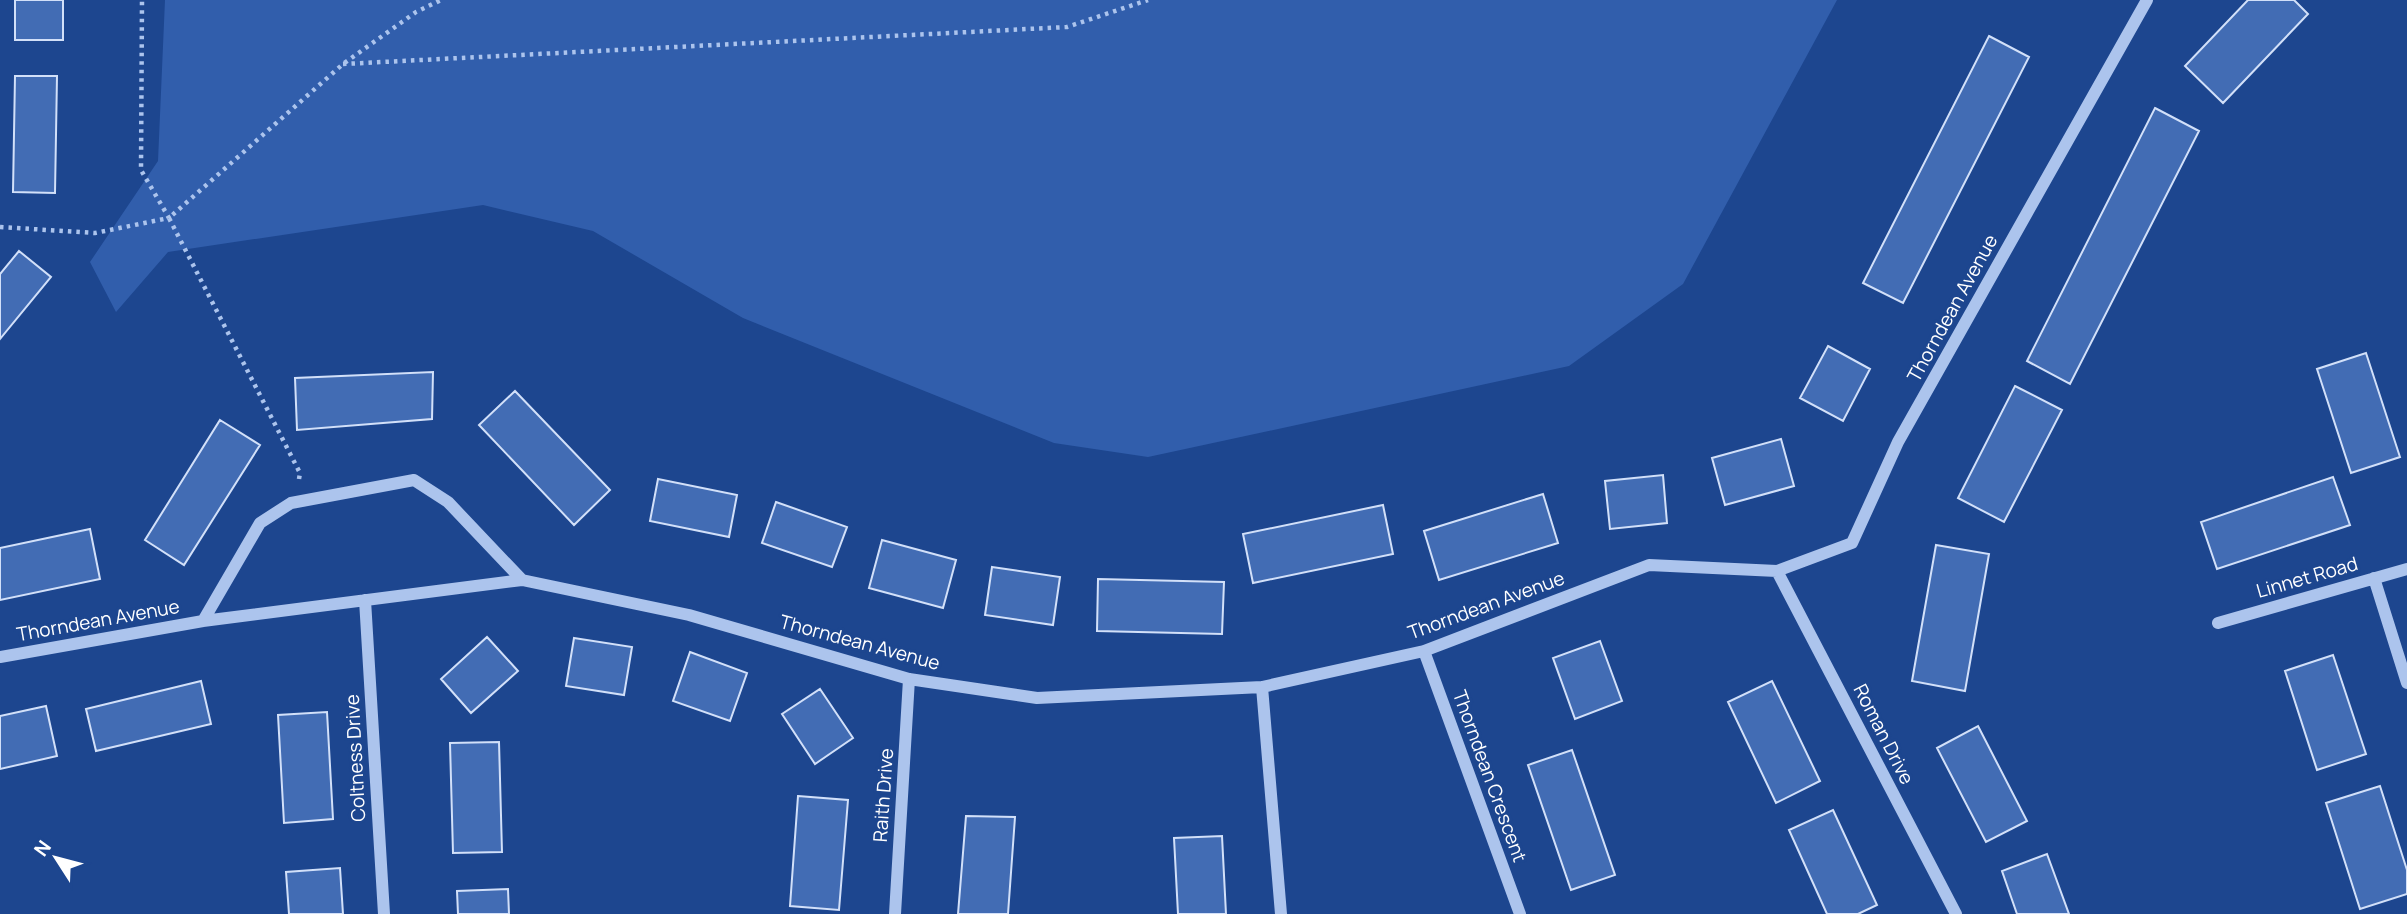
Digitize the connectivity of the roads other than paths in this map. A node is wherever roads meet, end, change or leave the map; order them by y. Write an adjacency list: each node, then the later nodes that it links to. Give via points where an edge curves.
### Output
1 (2147, 0): 3 (street, Thorndean Avenue, via 1898,442 1852,543)
2 (2407, 569): 4 (street, Linnet Road)
3 (1777, 571): 9 (street, Thorndean Avenue, via 1649,565); 18 (street, Roman Drive)
4 (2374, 578): 8 (street, Linnet Road); 12 (street)
5 (522, 580): 6 (street, Thorndean Avenue); 7 (street, Thorndean Avenue, via 448,502 414,480 291,503 260,523); 11 (street, Thorndean Avenue, via 689,615)
6 (365, 600): 7 (street, Thorndean Avenue); 14 (street, Coltness Drive)
7 (202, 621): 10 (street, Thorndean Avenue)
8 (2218, 623)
9 (1424, 651): 13 (street, Thorndean Avenue); 17 (street, Thorndean Crescent)
10 (0, 657)
11 (909, 679): 13 (street, Thorndean Avenue, via 1037,698); 15 (street, Raith Drive)
12 (2407, 683)
13 (1262, 687): 16 (street)
14 (384, 914)
15 (895, 914)
16 (1281, 914)
17 (1520, 914)
18 (1956, 914)

